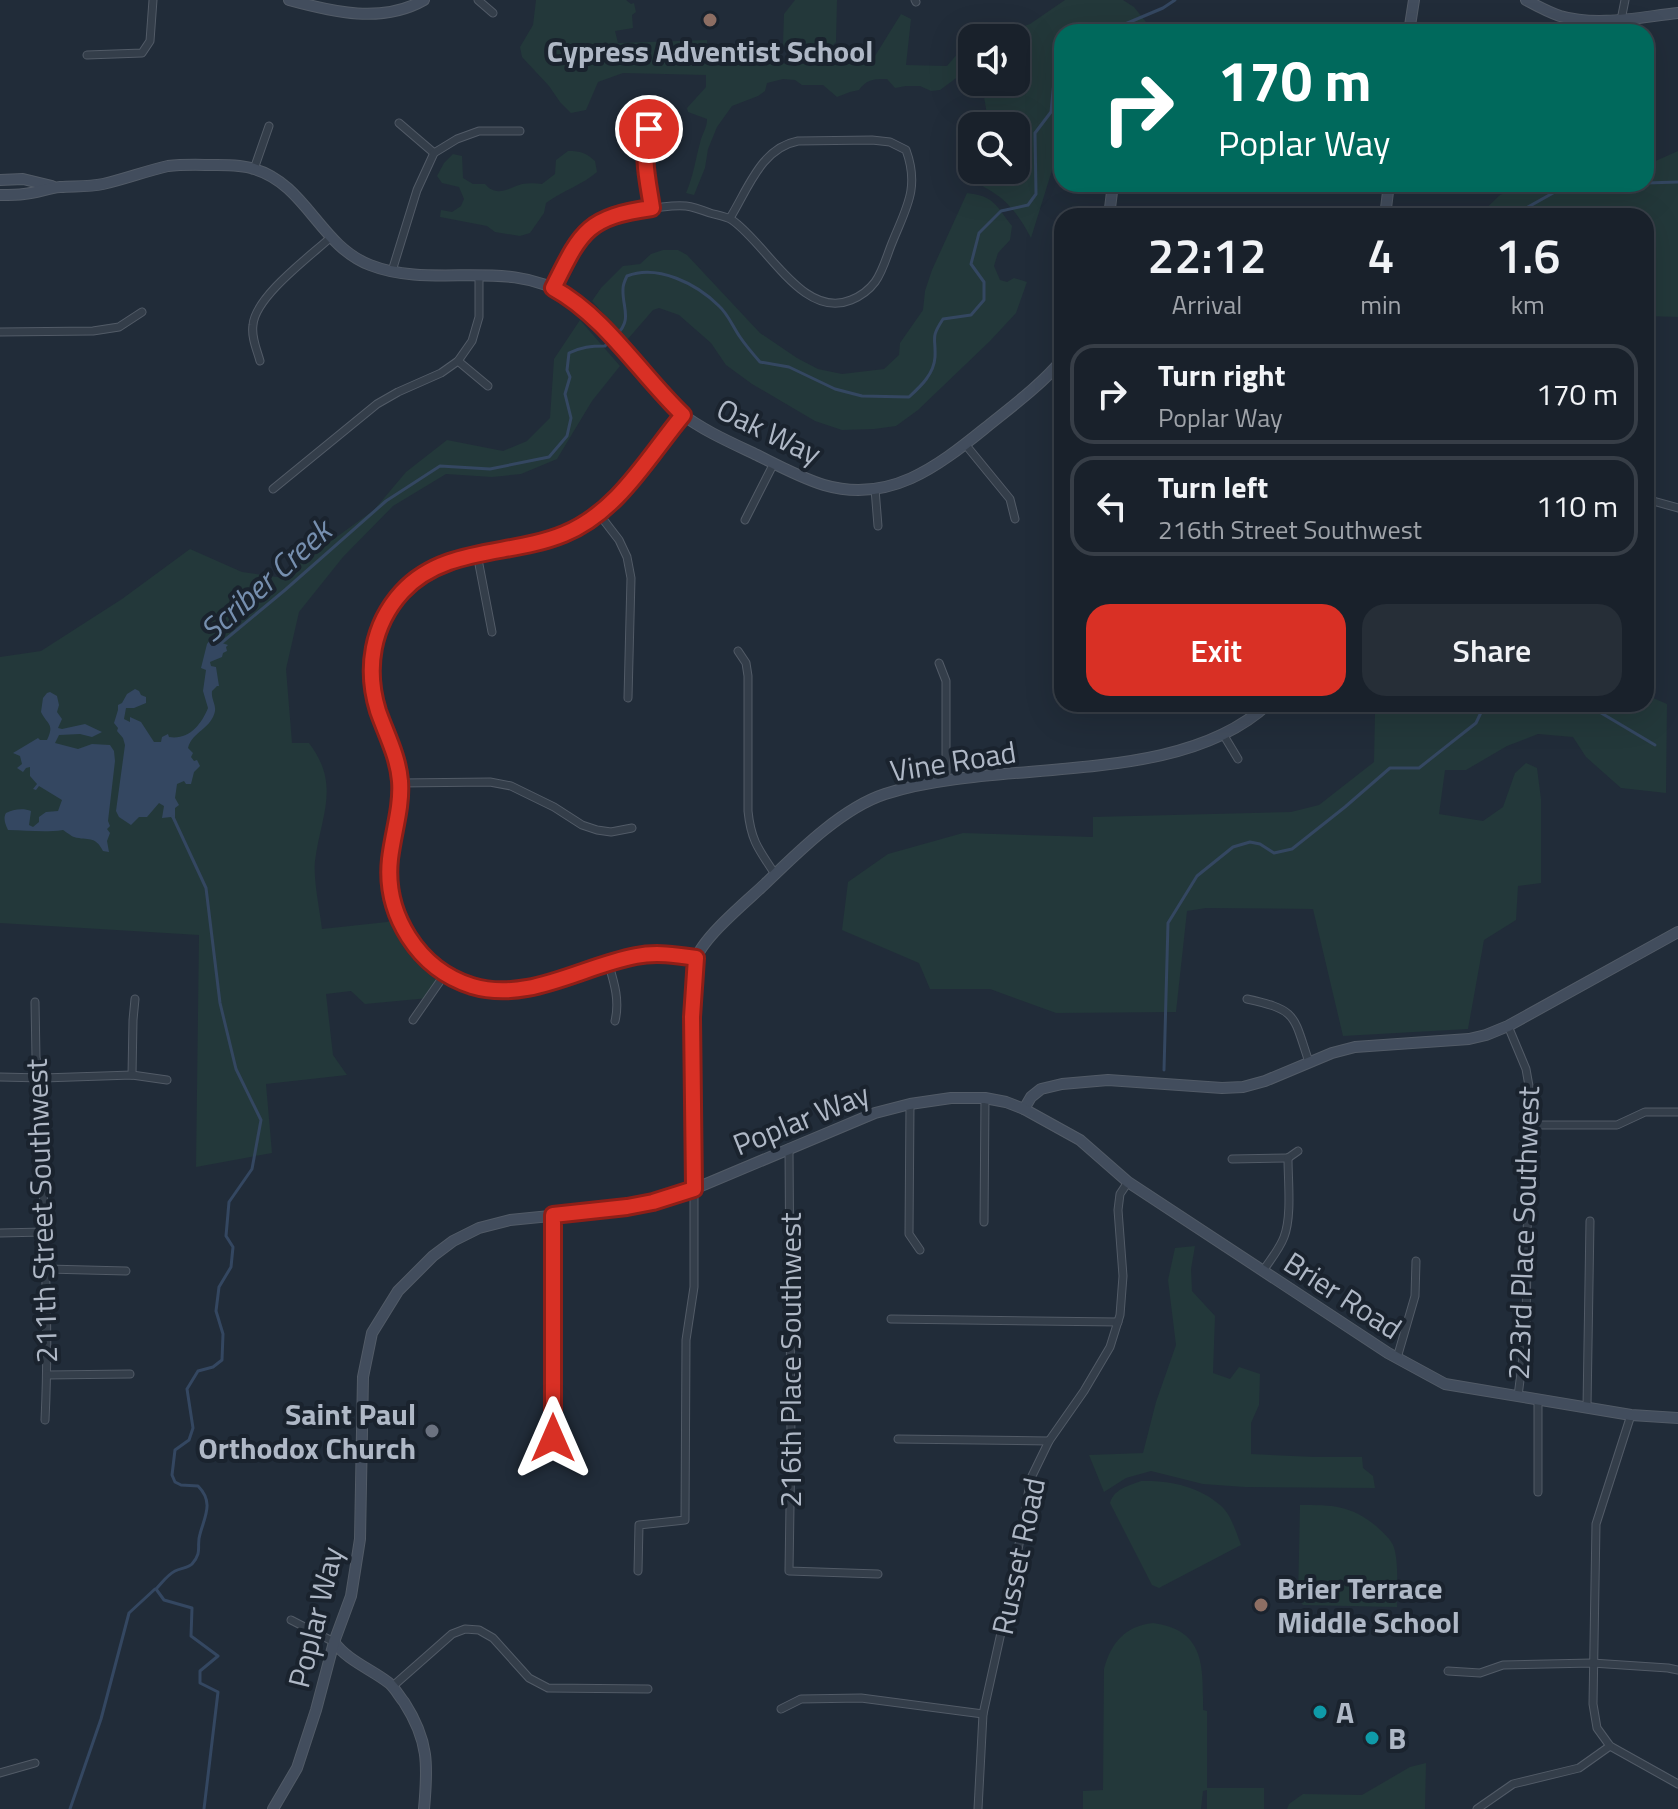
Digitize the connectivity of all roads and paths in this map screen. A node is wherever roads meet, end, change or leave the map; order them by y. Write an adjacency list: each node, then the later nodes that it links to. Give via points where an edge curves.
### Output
1 (153, 0): 12 (street, via 150,41 142,53)
2 (289, 0): 3 (street, via 371,14)
3 (424, 0)
4 (478, 0): 8 (street)
5 (1414, 0): 11 (street)
6 (1526, 0): 10 (street, via 1568,18)
7 (1625, 0): 10 (street)
8 (493, 13)
9 (1678, 13): 10 (street)
10 (1621, 20)
11 (1410, 24)
12 (87, 55)
13 (399, 123): 17 (street)
14 (269, 126): 18 (street)
15 (649, 129): 22 (street, via 645,155)
16 (520, 131): 17 (street, via 479,131)
17 (434, 153): 25 (street)
18 (254, 169): 20 (street, Oak Way, via 169,166 105,183); 24 (street, Oak Way, via 295,195)
19 (0, 180): 20 (street)
20 (58, 187): 21 (street)
21 (0, 195)
22 (652, 208): 23 (street, via 684,205); 27 (street, via 610,216 585,232)
23 (730, 218): 23 (street, via 802,291 843,304 877,280 910,198 912,166 906,150 890,142 788,143 766,158)
24 (330, 238): 25 (street, Oak Way, via 356,258); 30 (street, via 256,312 253,339)
25 (392, 271): 26 (street, Oak Way)
26 (479, 276): 27 (street, Oak Way, via 524,278); 31 (street, via 479,317 472,341)
27 (553, 288): 34 (street, Oak Way, via 582,307)
28 (142, 312): 29 (street, via 119,327 93,331)
29 (0, 332)
30 (260, 361)
31 (458, 361): 33 (street); 37 (street, via 377,404)
32 (1054, 370): 35 (street, Oak Way)
33 (488, 386)
34 (683, 415): 36 (street, Oak Way); 41 (street)
35 (965, 444): 38 (street, Oak Way, via 913,478); 42 (street, via 1010,499)
36 (774, 463): 38 (street, Oak Way, via 825,485); 43 (street)
37 (273, 489)
38 (875, 489): 44 (street)
39 (1654, 501): 40 (street)
40 (1678, 508)
41 (599, 514): 45 (street, via 566,534); 49 (street, via 619,540 631,578)
42 (1015, 519)
43 (745, 520)
44 (878, 526)
45 (477, 554): 46 (street); 54 (street, via 416,579 392,604 378,631 371,664 374,696)
46 (492, 632)
47 (738, 651): 56 (street, via 748,676 750,832)
48 (939, 663): 53 (street, via 946,681)
49 (628, 698)
50 (1258, 712): 51 (street, Vine Road)
51 (1223, 734): 52 (street); 53 (street, Vine Road, via 1135,760)
52 (1238, 759)
53 (946, 781): 56 (street, Vine Road, via 858,806)
54 (400, 783): 55 (street, via 511,786 582,825 611,832); 60 (street, via 390,859 393,903 409,940)
55 (632, 828)
56 (775, 874): 58 (street, Vine Road, via 712,934)
57 (1678, 932): 66 (street)
58 (696, 958): 59 (street, via 666,953); 82 (street)
59 (608, 962): 60 (street, via 540,986 504,991 473,987); 65 (street, via 617,995)
60 (445, 974): 64 (street)
61 (135, 999): 68 (street)
62 (1247, 999): 67 (street, via 1287,1011)
63 (35, 1002): 70 (street, 211th Street Southwest, via 36,1058)
64 (413, 1020)
65 (615, 1021)
66 (1508, 1026): 67 (street, via 1469,1039 1355,1047); 76 (street, 223rd Place Southwest, via 1526,1069)
67 (1309, 1062): 74 (street, via 1243,1087 1108,1080 1062,1084 1041,1089)
68 (132, 1075): 70 (street); 71 (street)
69 (0, 1077): 70 (street)
70 (43, 1078): 86 (street, 211th Street Southwest)
71 (167, 1080)
72 (985, 1098): 73 (street, Poplar Way); 74 (street, Poplar Way); 85 (street)
73 (910, 1104): 77 (street, Poplar Way); 88 (street, via 909,1234)
74 (1024, 1109): 81 (street, Brier Road, via 1080,1140)
75 (1678, 1112): 76 (street, via 1645,1112 1617,1125)
76 (1529, 1125): 98 (street, 223rd Place Southwest, via 1526,1333)
77 (789, 1148): 82 (street, Poplar Way); 109 (street, 216th Place Southwest, via 789,1571)
78 (1298, 1151): 79 (street)
79 (1288, 1158): 80 (street); 92 (street, via 1285,1235)
80 (1232, 1159)
81 (1128, 1182): 92 (street, Brier Road); 94 (street, Russet Road, via 1118,1210 1123,1276)
82 (694, 1189): 83 (street, Poplar Way, via 627,1207); 108 (street, via 685,1520 639,1525)
83 (553, 1215): 106 (street, via 553,1438); 111 (street, Poplar Way, via 494,1223 453,1241 398,1291 372,1333 363,1377 360,1539 351,1596)
84 (1590, 1221): 100 (street)
85 (984, 1222)
86 (44, 1232): 87 (street); 90 (street, 211th Street Southwest)
87 (0, 1233)
88 (920, 1250)
89 (1416, 1261): 95 (street, via 1415,1296)
90 (47, 1269): 91 (street); 97 (street, 211th Street Southwest)
91 (126, 1271)
92 (1263, 1271): 95 (street, Brier Road)
93 (891, 1319): 94 (street)
94 (1118, 1322): 105 (street, Russet Road, via 1110,1347)
95 (1397, 1358): 98 (street, Brier Road, via 1445,1384)
96 (130, 1374): 97 (street)
97 (47, 1375): 103 (street, 211th Street Southwest)
98 (1518, 1396): 99 (street, Brier Road)
99 (1538, 1400): 100 (street, Brier Road); 107 (street)
100 (1587, 1407): 101 (street, Brier Road)
101 (1631, 1415): 102 (street, Brier Road); 112 (street, via 1596,1524)
102 (1678, 1418)
103 (45, 1420)
104 (898, 1439): 105 (street)
105 (1049, 1441): 118 (street, Russet Road, via 1031,1478)
106 (565, 1451)
107 (1538, 1492)
108 (638, 1571)
109 (878, 1574)
110 (291, 1620): 111 (street)
111 (334, 1642): 115 (street, via 342,1653); 123 (street, Poplar Way, via 297,1768)
112 (1592, 1663): 113 (street); 114 (street); 119 (street, via 1597,1728)
113 (1678, 1670)
114 (1448, 1671)
115 (393, 1686): 116 (street, via 452,1634 465,1629 493,1638 529,1678 548,1688); 124 (street, via 423,1739)
116 (648, 1689)
117 (781, 1709): 118 (street, via 801,1699 861,1698)
118 (983, 1714): 125 (street, Russet Road)
119 (1610, 1746): 122 (street); 126 (street, via 1579,1768 1513,1784)
120 (35, 1763): 121 (street)
121 (0, 1773)
122 (1678, 1784)
123 (273, 1809)
124 (424, 1809)
125 (978, 1809)
126 (1477, 1809)

